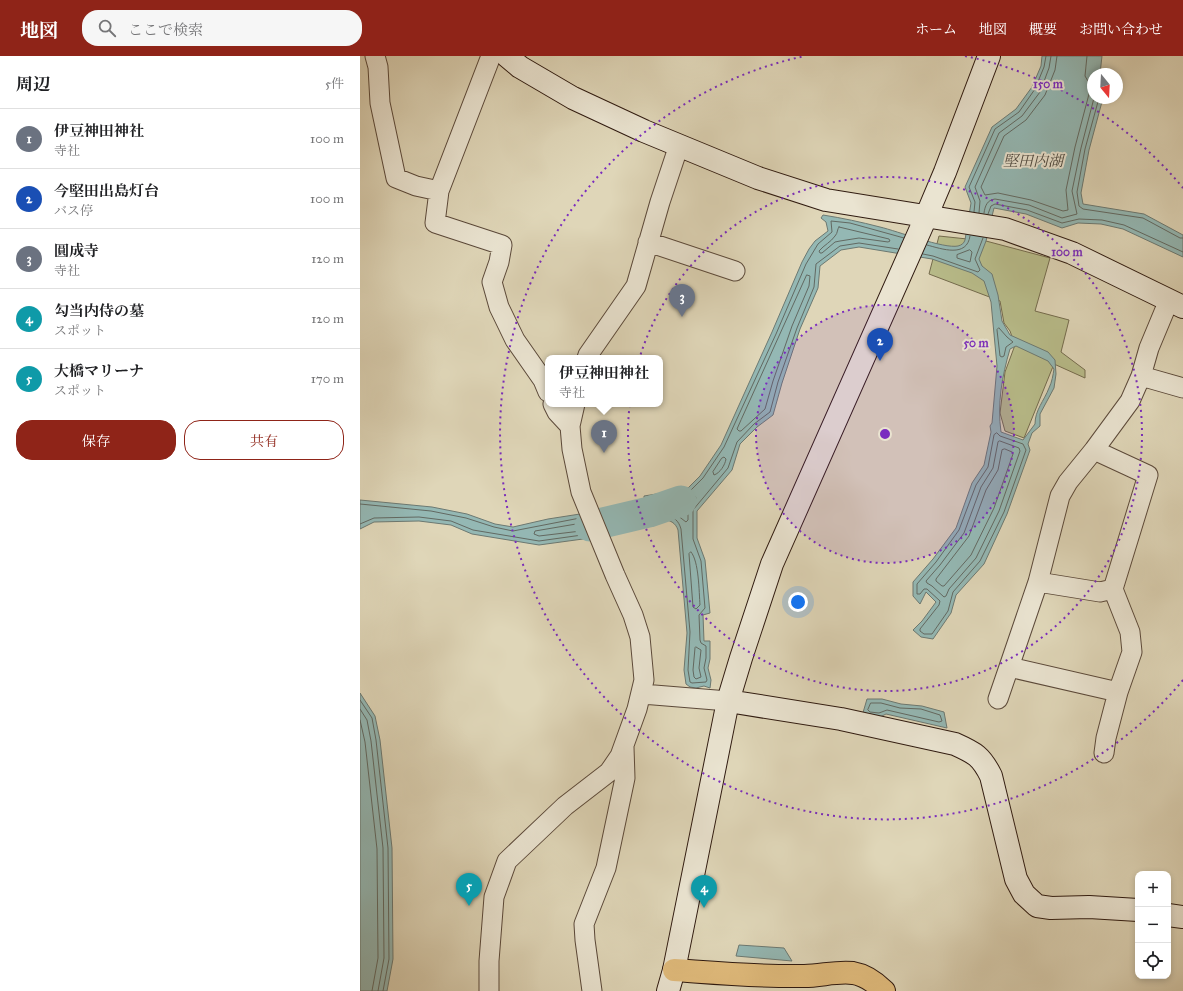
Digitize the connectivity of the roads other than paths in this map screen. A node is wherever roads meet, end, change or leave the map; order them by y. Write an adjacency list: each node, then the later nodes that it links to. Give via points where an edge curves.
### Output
1 (375, 56): 6 (street, via 380,103 396,178)
2 (491, 56): 6 (street)
3 (507, 56): 5 (street, via 520,67 573,98)
4 (989, 56): 7 (street)
5 (679, 145): 7 (street, via 758,178 826,200); 8 (street)
6 (438, 191): 13 (street, via 435,223 502,245 492,282 499,307 515,340)
7 (922, 225): 10 (street, via 965,223 1005,229 1072,253); 25 (street, via 772,564)
8 (648, 242): 9 (street); 11 (street, via 636,286)
9 (735, 271)
10 (1176, 303): 12 (street, via 1148,348)
11 (588, 355)
12 (1141, 376): 14 (street); 18 (street, via 1130,401)
13 (545, 385)
14 (1183, 388)
15 (554, 407): 17 (street)
16 (574, 407): 17 (street)
17 (570, 426): 23 (street, via 581,492 640,637 644,680)
18 (1094, 450): 19 (street, via 1060,496); 20 (street, via 1148,475)
19 (1038, 582): 20 (street, via 1100,592); 21 (street)
20 (1113, 589): 22 (street, via 1130,632 1132,652)
21 (1009, 667): 22 (street); 24 (street)
22 (1118, 692): 27 (street)
23 (642, 694): 25 (street); 26 (street)
24 (998, 699)
25 (728, 701): 28 (street, via 841,719 955,744 971,751 984,761 991,776 1016,879 1024,894 1036,906); 32 (street)
26 (624, 746): 33 (street, via 609,772 565,806 507,861 494,897); 34 (street, via 625,778 606,868 584,924)
27 (1104, 753)
28 (1135, 910)
29 (1171, 915): 30 (street)
30 (1183, 917)
31 (805, 976): 32 (highway, via 735,974); 35 (highway, via 816,983); 36 (highway, via 854,973 876,983)
32 (671, 981)
33 (489, 991)
34 (592, 991)
35 (860, 991)
36 (884, 991)

